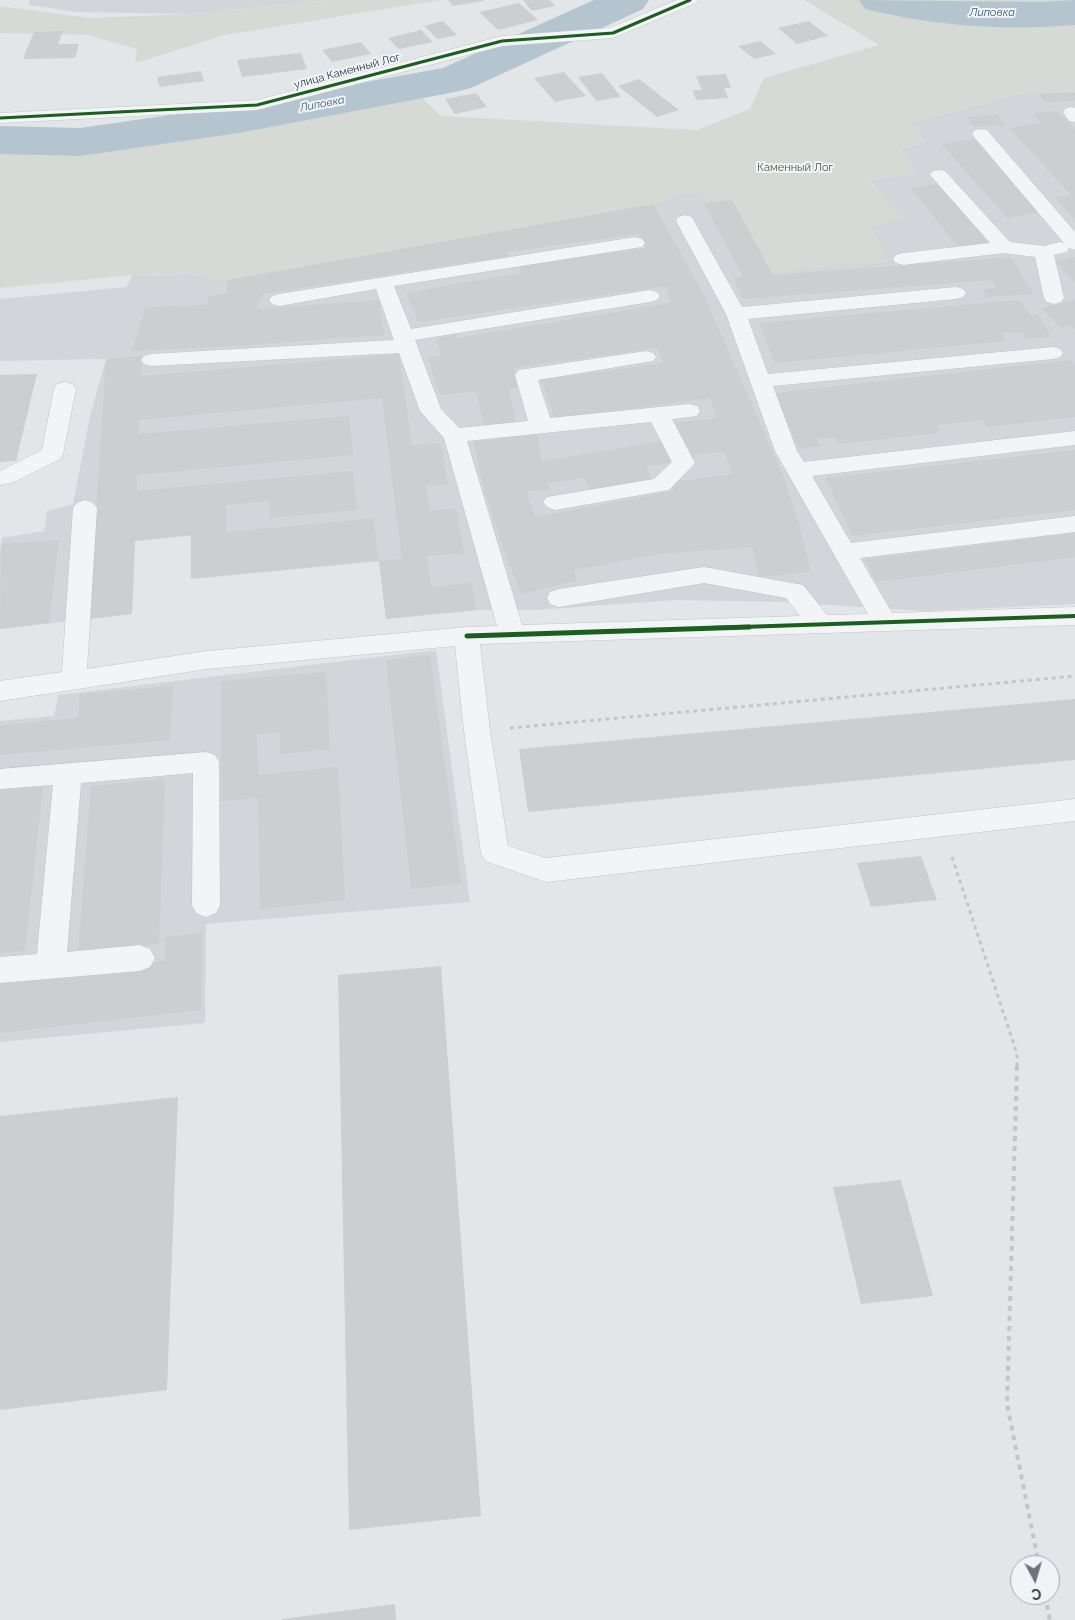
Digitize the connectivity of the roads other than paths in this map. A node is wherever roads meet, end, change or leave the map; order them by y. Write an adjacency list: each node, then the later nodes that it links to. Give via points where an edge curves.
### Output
1 (690, 0): 2 (street, улица Каменный Лог, via 613,34 502,41 257,105)
2 (0, 118)
3 (981, 134): 7 (street)
4 (939, 175): 8 (street)
5 (685, 221): 16 (street)
6 (635, 243): 11 (street)
7 (1074, 244): 9 (street)
8 (1004, 247): 9 (street); 10 (street)
9 (1044, 252): 14 (street)
10 (903, 259)
11 (383, 282): 15 (street); 17 (street)
12 (956, 293): 16 (street)
13 (650, 296): 17 (street)
14 (1054, 298)
15 (279, 300)
16 (736, 314): 21 (street)
17 (405, 341): 20 (street); 26 (street, via 431,411)
18 (1053, 353): 21 (street)
19 (646, 358): 25 (street, via 526,375)
20 (151, 360)
21 (759, 381): 28 (street, via 786,451)
22 (65, 389): 29 (street, via 52,454)
23 (689, 412): 24 (street)
24 (658, 414): 25 (street); 30 (street, via 684,463 661,486)
25 (541, 426): 26 (street)
26 (454, 436): 38 (street)
27 (1075, 438): 28 (street)
28 (797, 470): 33 (street)
29 (0, 478)
30 (555, 502)
31 (85, 508): 40 (street)
32 (1075, 524): 33 (street)
33 (844, 552): 36 (street)
34 (559, 598): 37 (street, via 704,575 794,591)
35 (1075, 616): 36 (street)
36 (885, 622): 37 (street)
37 (820, 624): 38 (street)
38 (512, 634): 39 (street)
39 (467, 636): 40 (street, via 207,660); 44 (street, via 495,853 546,870)
40 (74, 680): 41 (street)
41 (0, 692)
42 (68, 774): 43 (street); 45 (street, via 206,762); 47 (street)
43 (0, 779)
44 (1075, 810)
45 (206, 905)
46 (140, 958): 47 (street)
47 (51, 966): 48 (street)
48 (0, 970)

